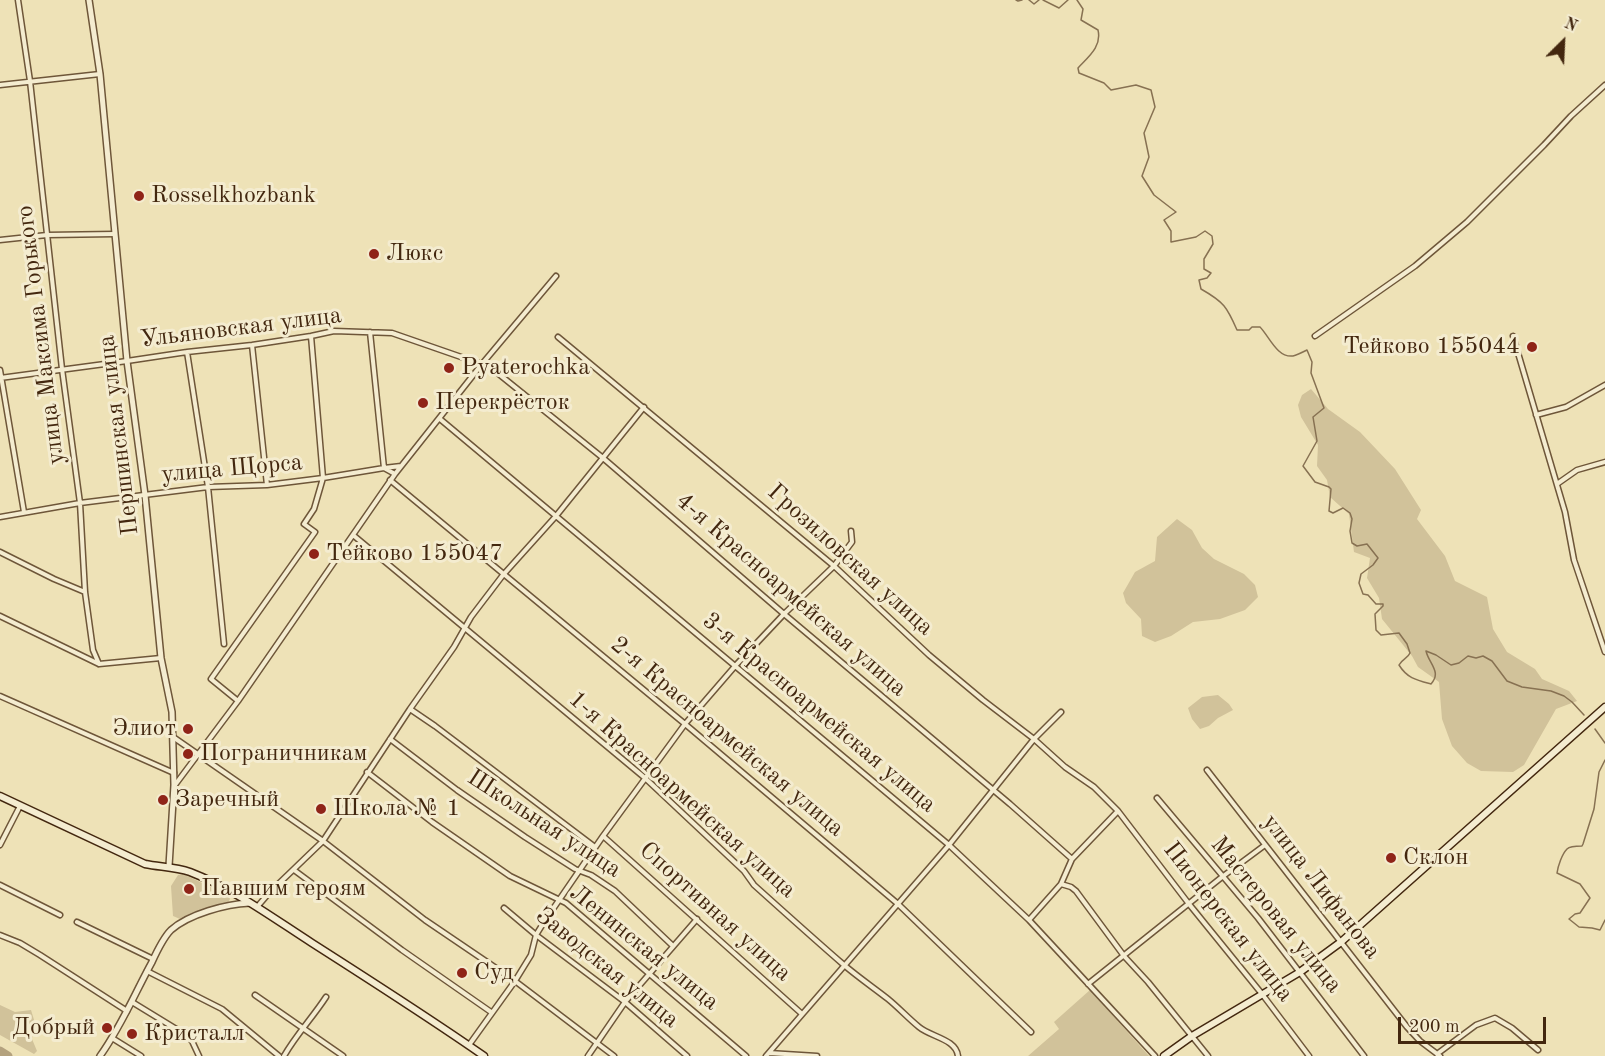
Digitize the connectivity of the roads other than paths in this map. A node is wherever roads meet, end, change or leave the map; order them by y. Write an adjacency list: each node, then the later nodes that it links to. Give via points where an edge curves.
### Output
1 (18, 0): 4 (street, улица Максима Горького)
2 (89, 0): 3 (street, Першинская улица)
3 (100, 74): 4 (street); 7 (street, Першинская улица)
4 (30, 81): 5 (street); 8 (street, улица Максима Горького)
5 (0, 85)
6 (1605, 85): 13 (street, via 1467,222 1414,266)
7 (116, 234): 8 (street); 18 (street, Першинская улица)
8 (47, 235): 9 (street); 20 (street, улица Максима Горького)
9 (0, 240)
10 (556, 276): 19 (street)
11 (370, 332): 12 (street, Ульяновская улица); 19 (street, Ульяновская улица, via 392,333); 30 (street)
12 (311, 336): 16 (street, Ульяновская улица); 32 (street)
13 (1315, 336)
14 (1513, 336): 25 (street)
15 (558, 337): 24 (street, Грозиловская улица)
16 (252, 345): 17 (street, Ульяновская улица); 35 (street)
17 (187, 352): 18 (street, Ульяновская улица); 36 (street)
18 (127, 361): 20 (street, Ульяновская улица); 37 (street, Першинская улица)
19 (482, 364): 26 (street); 27 (street, 4-я Красноармейская улица)
20 (63, 369): 22 (street, Ульяновская улица); 38 (street, улица Максима Горького)
21 (0, 370): 22 (street)
22 (0, 378): 39 (street)
23 (1605, 385): 25 (street, via 1566,407)
24 (644, 407): 27 (street); 45 (street, Грозиловская улица)
25 (1536, 415): 34 (street)
26 (441, 418): 29 (street); 40 (street, 3-я Красноармейская улица)
27 (603, 459): 40 (street); 48 (street, 4-я Красноармейская улица)
28 (1605, 462): 34 (street, via 1577,470)
29 (402, 466): 30 (street, улица Щорса); 31 (street)
30 (384, 468): 31 (street); 32 (street, улица Щорса)
31 (395, 474): 33 (street)
32 (323, 478): 35 (street, улица Щорса); 57 (street, via 314,509 304,524 315,532 211,679)
33 (390, 480): 43 (street); 46 (street, 2-я Красноармейская улица)
34 (1557, 484): 52 (street, via 1574,560)
35 (267, 485): 36 (street, улица Щорса)
36 (208, 487): 37 (street, улица Щорса); 51 (street)
37 (145, 495): 38 (street, улица Щорса); 53 (street, Першинская улица)
38 (80, 503): 39 (street, улица Щорса); 47 (street, улица Максима Горького)
39 (24, 512): 41 (street, улица Щорса)
40 (556, 516): 46 (street); 55 (street, 3-я Красноармейская улица)
41 (0, 517)
42 (851, 531): 45 (street, via 852,542)
43 (353, 535): 50 (street, 1-я Красноармейская улица); 57 (street)
44 (0, 552): 47 (street)
45 (834, 566): 48 (street); 64 (street, Грозиловская улица, via 930,655)
46 (503, 575): 50 (street); 61 (street, 2-я Красноармейская улица)
47 (85, 592): 54 (street, улица Максима Горького, via 93,650)
48 (784, 614): 55 (street); 71 (street, 4-я Красноармейская улица)
49 (0, 616): 54 (street)
50 (465, 628): 59 (street); 69 (street, 1-я Красноармейская улица)
51 (224, 644)
52 (1605, 652)
53 (161, 658): 54 (street); 62 (street, Першинская улица)
54 (99, 664)
55 (736, 665): 61 (street); 78 (street, 3-я Красноармейская улица)
56 (0, 696): 68 (street)
57 (238, 701): 65 (street)
58 (1605, 707): 103 (main road)
59 (410, 709): 63 (street); 81 (street)
60 (1061, 712): 64 (street)
61 (685, 724): 69 (street); 92 (street, 2-я Красноармейская улица)
62 (173, 737): 65 (street); 68 (street, Першинская улица)
63 (390, 739): 67 (street); 85 (street, Школьная улица, via 467,797)
64 (1034, 739): 71 (street); 75 (street, Грозиловская улица)
65 (198, 755): 70 (street); 77 (street)
66 (1207, 770): 80 (street, улица Лифанова)
67 (367, 772): 77 (street); 90 (street, Ленинская улица, via 501,870)
68 (174, 773): 70 (street, Першинская улица)
69 (645, 778): 76 (street); 107 (street, 1-я Красноармейская улица, via 754,885)
70 (174, 786): 83 (street, Першинская улица)
71 (993, 791): 78 (street); 82 (street, 4-я Красноармейская улица)
72 (0, 796): 74 (main road)
73 (1157, 798): 86 (street, Мастеровая улица)
74 (20, 806): 79 (street); 83 (main road, via 145,864)
75 (1118, 811): 82 (street); 93 (street, Пионерская улица)
76 (603, 836): 81 (street); 98 (street, Спортивная улица)
77 (323, 841): 84 (street); 111 (street, via 425,920)
78 (949, 844): 92 (street); 99 (street, 3-я Красноармейская улица)
79 (0, 845)
80 (1265, 845): 86 (street); 103 (street, улица Лифанова)
81 (596, 847): 85 (street)
82 (1072, 859): 87 (street)
83 (169, 866): 89 (main road)
84 (294, 870): 95 (street); 119 (street)
85 (580, 871): 90 (street); 104 (street, Школьная улица, via 615,891)
86 (1222, 877): 93 (street); 109 (street, Мастеровая улица)
87 (1061, 884): 99 (street); 105 (street, via 1076,891)
88 (0, 885): 97 (street)
89 (235, 895): 91 (main road); 94 (street)
90 (559, 900): 102 (street); 110 (street, Ленинская улица)
91 (250, 903): 94 (street); 95 (main road)
92 (898, 904): 107 (street); 122 (street, 2-я Красноармейская улица)
93 (1189, 904): 105 (street); 113 (street, Пионерская улица)
94 (228, 906): 106 (street, via 182,922 171,930)
95 (257, 907): 126 (main road)
96 (504, 908): 102 (street, Заводская улица)
97 (60, 915)
98 (697, 919): 104 (street); 120 (street, Спортивная улица)
99 (1029, 920): 112 (street, 3-я Красноармейская улица)
100 (78, 922): 106 (street)
101 (0, 935): 118 (street, via 20,943)
102 (536, 935): 111 (street, via 531,955); 117 (street, Заводская улица)
103 (1341, 942): 109 (main road); 129 (street, улица Лифанова, via 1407,1027)
104 (673, 946): 110 (street)
105 (1124, 956): 112 (street); 123 (street)
106 (153, 959): 108 (street)
107 (845, 966): 120 (street); 142 (street, 1-я Красноармейская улица, via 920,1028 954,1047)
108 (147, 971): 116 (street); 133 (street, via 222,1009)
109 (1300, 972): 113 (main road); 147 (street, Мастеровая улица)
110 (649, 973): 117 (street); 140 (street, Ленинская улица)
111 (515, 981): 119 (street); 125 (street)
112 (1088, 984): 143 (street, 3-я Красноармейская улица)
113 (1263, 994): 123 (main road); 146 (street, Пионерская улица)
114 (255, 995): 121 (street)
115 (326, 997): 121 (street)
116 (132, 1002): 118 (street); 132 (street, via 186,1035)
117 (625, 1002): 125 (street); 139 (street, Заводская улица)
118 (127, 1011): 124 (street)
119 (491, 1012): 126 (street)
120 (802, 1014): 128 (street)
121 (304, 1029): 134 (street); 135 (street)
122 (1031, 1032)
123 (1192, 1036): 144 (main road); 145 (street)
124 (112, 1038): 130 (street); 131 (street)
125 (596, 1042): 137 (street); 138 (street)
126 (468, 1045): 136 (main road)
127 (1538, 1050): 129 (street, via 1496,1018 1476,1025)
128 (767, 1055): 141 (street)
129 (1439, 1055)
130 (100, 1056)
131 (141, 1056)
132 (199, 1056)
133 (279, 1056)
134 (284, 1056)
135 (343, 1056)
136 (484, 1056)
137 (588, 1056)
138 (614, 1056)
139 (687, 1056)
140 (746, 1056)
141 (817, 1056)
142 (958, 1056)
143 (1155, 1056)
144 (1164, 1056)
145 (1208, 1056)
146 (1309, 1056)
147 (1364, 1056)

